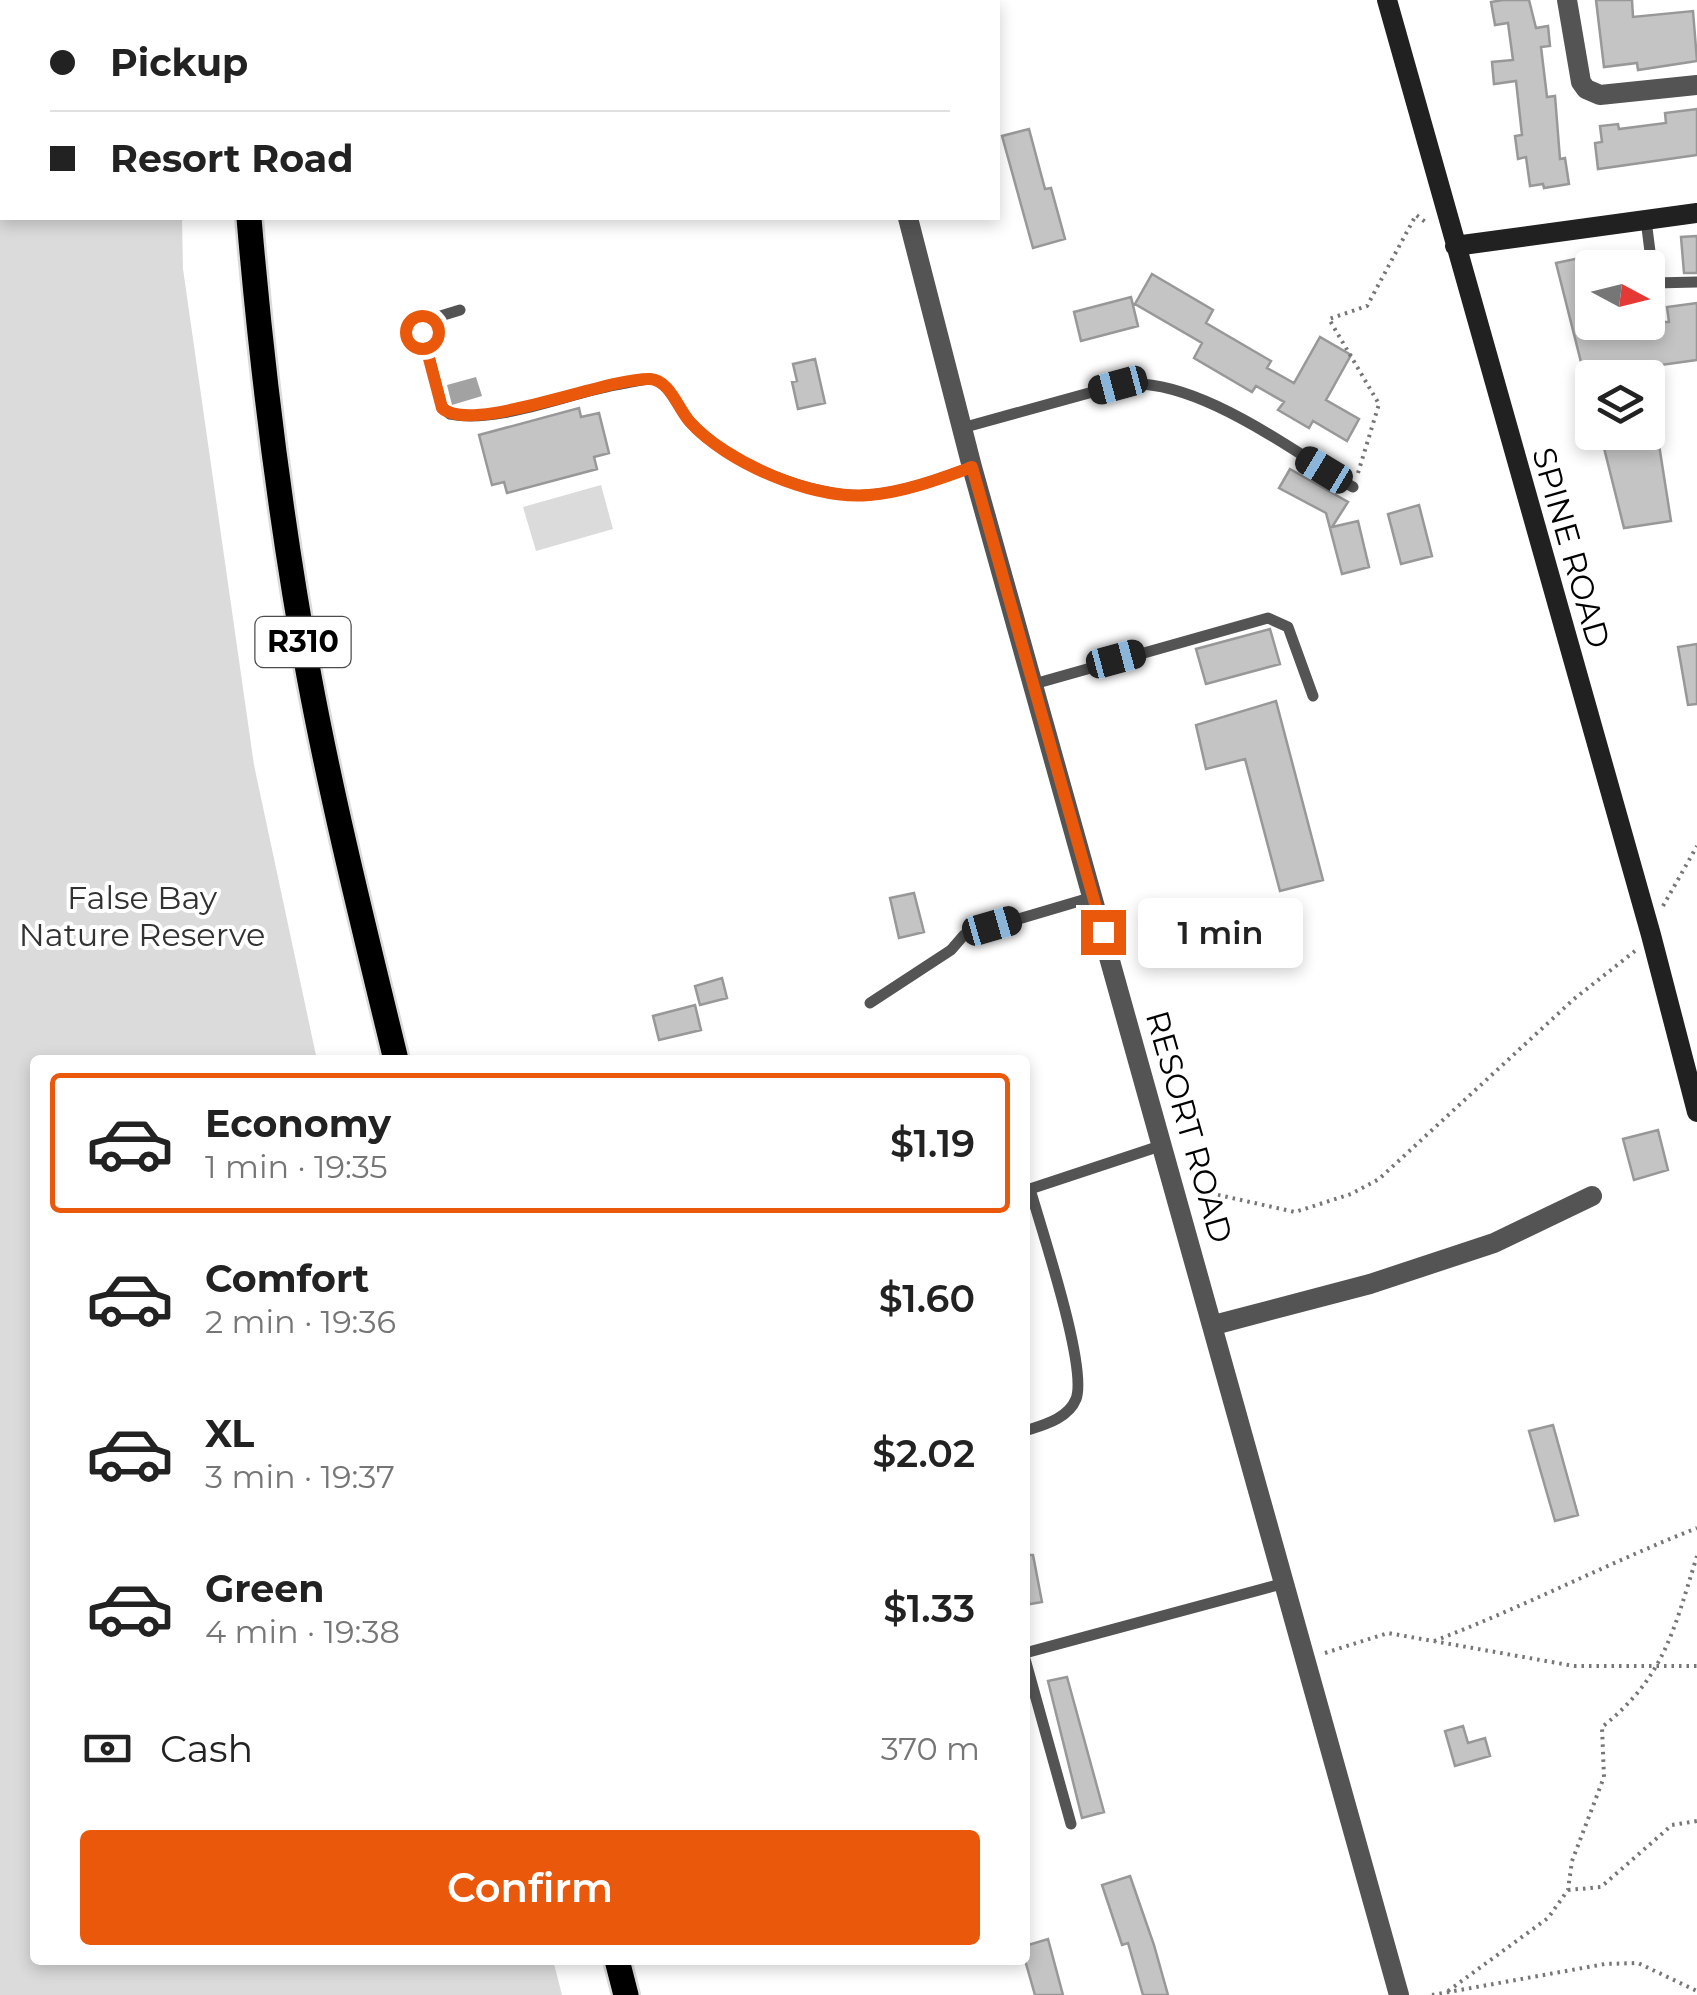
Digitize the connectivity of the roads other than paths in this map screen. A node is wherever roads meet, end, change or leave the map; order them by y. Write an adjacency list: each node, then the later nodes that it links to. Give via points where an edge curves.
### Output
1 (1386, 0): 8 (main road, SPINE ROAD)
2 (1567, 0): 3 (street, via 1586,90 1600,95)
3 (1697, 84)
4 (1697, 213): 7 (main road)
5 (249, 220): 18 (main road, R310, via 309,676)
6 (909, 220): 11 (street, RESORT ROAD)
7 (1646, 220): 8 (main road); 9 (lane, via 1654,284)
8 (1456, 246): 19 (main road, SPINE ROAD)
9 (1697, 282)
10 (460, 310): 12 (lane, via 424,321 422,330 442,408 450,414 498,413 651,379 665,386 720,450 820,491 867,496)
11 (962, 428): 12 (street, RESORT ROAD); 13 (lane, via 1118,385 1150,383 1206,400)
12 (972, 467): 14 (street, RESORT ROAD)
13 (1354, 487)
14 (1034, 684): 15 (lane, via 1268,618 1288,626); 16 (street, RESORT ROAD)
15 (1313, 696)
16 (1094, 897): 17 (lane, via 964,935); 20 (street, RESORT ROAD)
17 (870, 1003)
18 (395, 1055)
19 (1697, 1112)
20 (1163, 1145): 21 (lane); 24 (street, RESORT ROAD)
21 (1030, 1189)
22 (1030, 1189): 25 (lane, via 1078,1385 1068,1410)
23 (1592, 1196): 24 (street, via 1494,1242 1370,1284)
24 (1214, 1325): 26 (street, RESORT ROAD)
25 (1030, 1429)
26 (1285, 1583): 27 (lane); 32 (street, RESORT ROAD)
27 (1030, 1655)
28 (1030, 1674): 29 (lane)
29 (1071, 1824)
30 (618, 1965): 31 (main road)
31 (626, 1995)
32 (1399, 1995)

